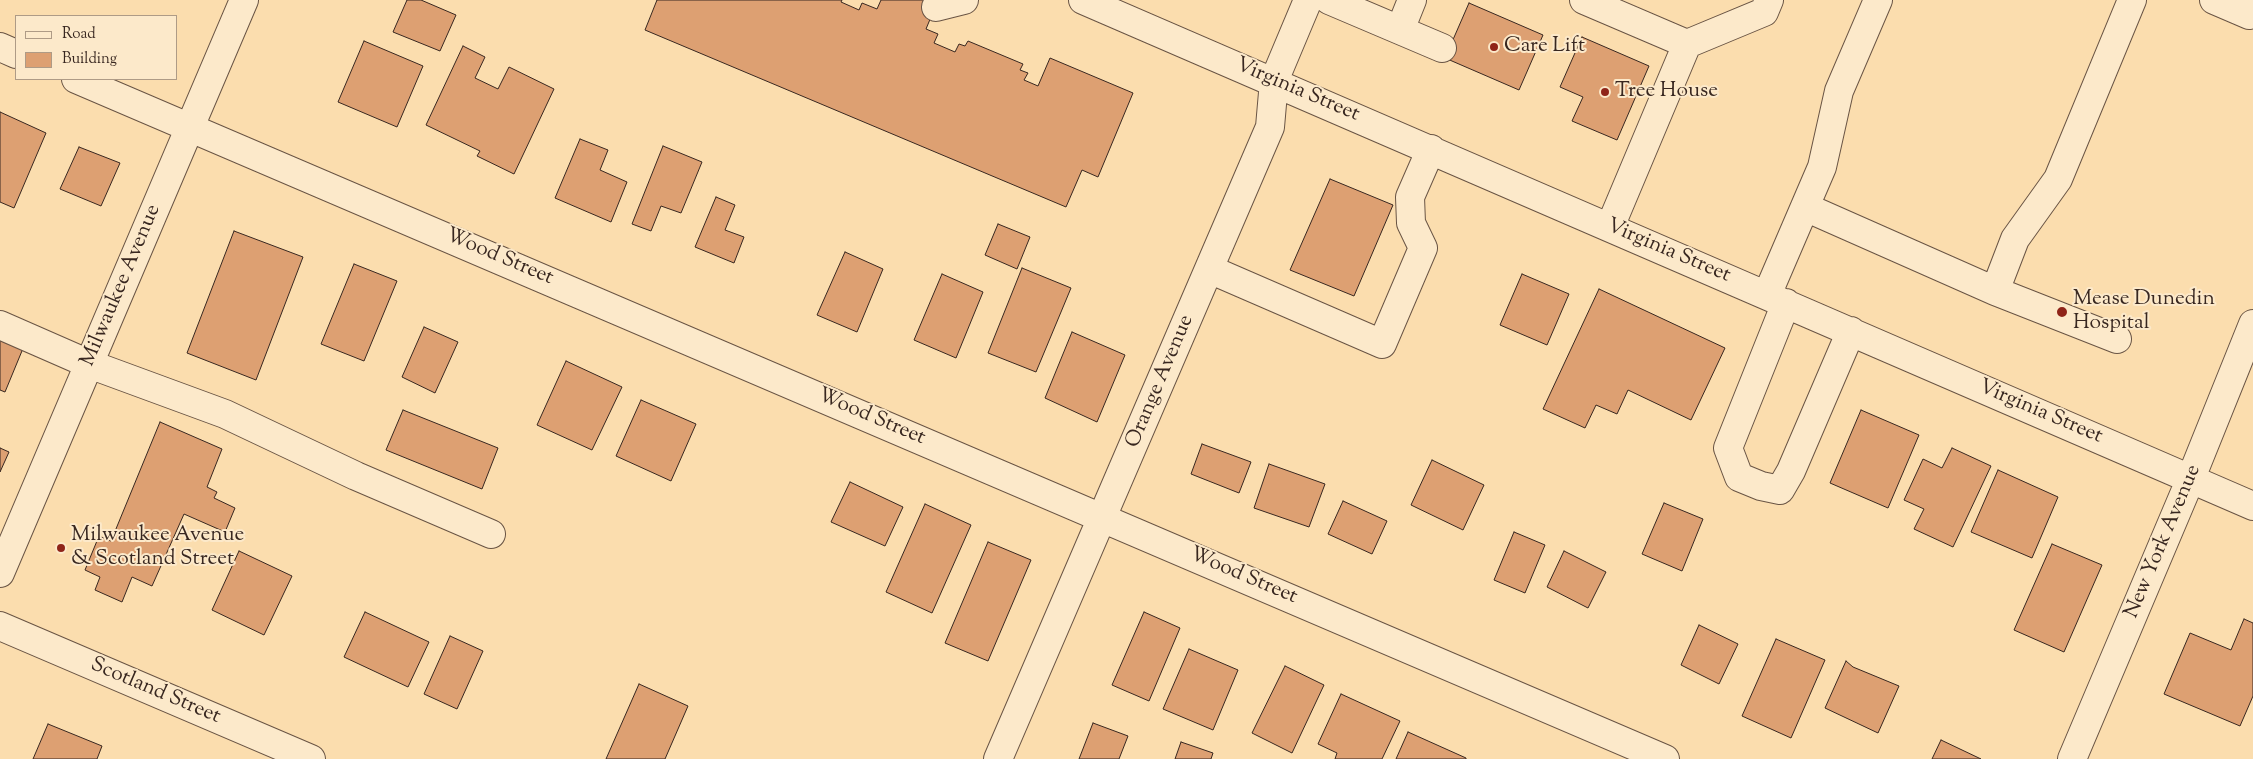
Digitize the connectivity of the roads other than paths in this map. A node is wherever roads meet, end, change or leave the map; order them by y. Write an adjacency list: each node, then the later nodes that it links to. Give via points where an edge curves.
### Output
1 (244, 0): 20 (street, Milwaukee Avenue)
2 (964, 0): 12 (street)
3 (1083, 0): 19 (street, Virginia Street)
4 (1412, 0): 13 (street)
5 (1584, 0): 14 (street)
6 (1769, 0): 14 (street, via 1764,12)
7 (1878, 0): 22 (street, via 1839,91 1822,167)
8 (2132, 0): 25 (street, via 2058,180 2015,239)
9 (2214, 0): 11 (street, via 2249,15)
10 (1309, 1): 13 (street); 19 (street, Orange Avenue)
11 (2253, 6)
12 (936, 7)
13 (1400, 30): 16 (street)
14 (1687, 44): 23 (street)
15 (0, 47): 17 (street)
16 (1442, 48)
17 (15, 54)
18 (78, 80): 20 (street, Wood Street)
19 (1274, 81): 21 (street, Virginia Street); 24 (street, Orange Avenue, via 1270,127)
20 (190, 126): 31 (street, Milwaukee Avenue); 34 (street, Wood Street)
21 (1431, 149): 23 (street, Virginia Street); 24 (street, via 1410,197 1412,223 1423,248 1382,344)
22 (1805, 207): 25 (street); 26 (street)
23 (1610, 227): 26 (street, Virginia Street)
24 (1209, 269): 34 (street, Orange Avenue)
25 (1995, 291): 30 (street)
26 (1776, 299): 29 (street, Virginia Street); 29 (street, via 1728,448 1739,477 1780,490)
27 (2253, 324): 32 (street, New York Avenue)
28 (0, 325): 31 (street)
29 (1851, 331): 32 (street, Virginia Street)
30 (2117, 339)
31 (89, 364): 35 (street, via 225,414 356,476); 36 (street, Milwaukee Avenue)
32 (2191, 478): 33 (street, Virginia Street); 41 (street, New York Avenue)
33 (2253, 506)
34 (1103, 517): 38 (street, Orange Avenue); 40 (street, Wood Street)
35 (491, 534)
36 (0, 573)
37 (0, 626): 39 (street, Scotland Street)
38 (1007, 756)
39 (310, 759)
40 (1665, 759)
41 (2072, 759)

